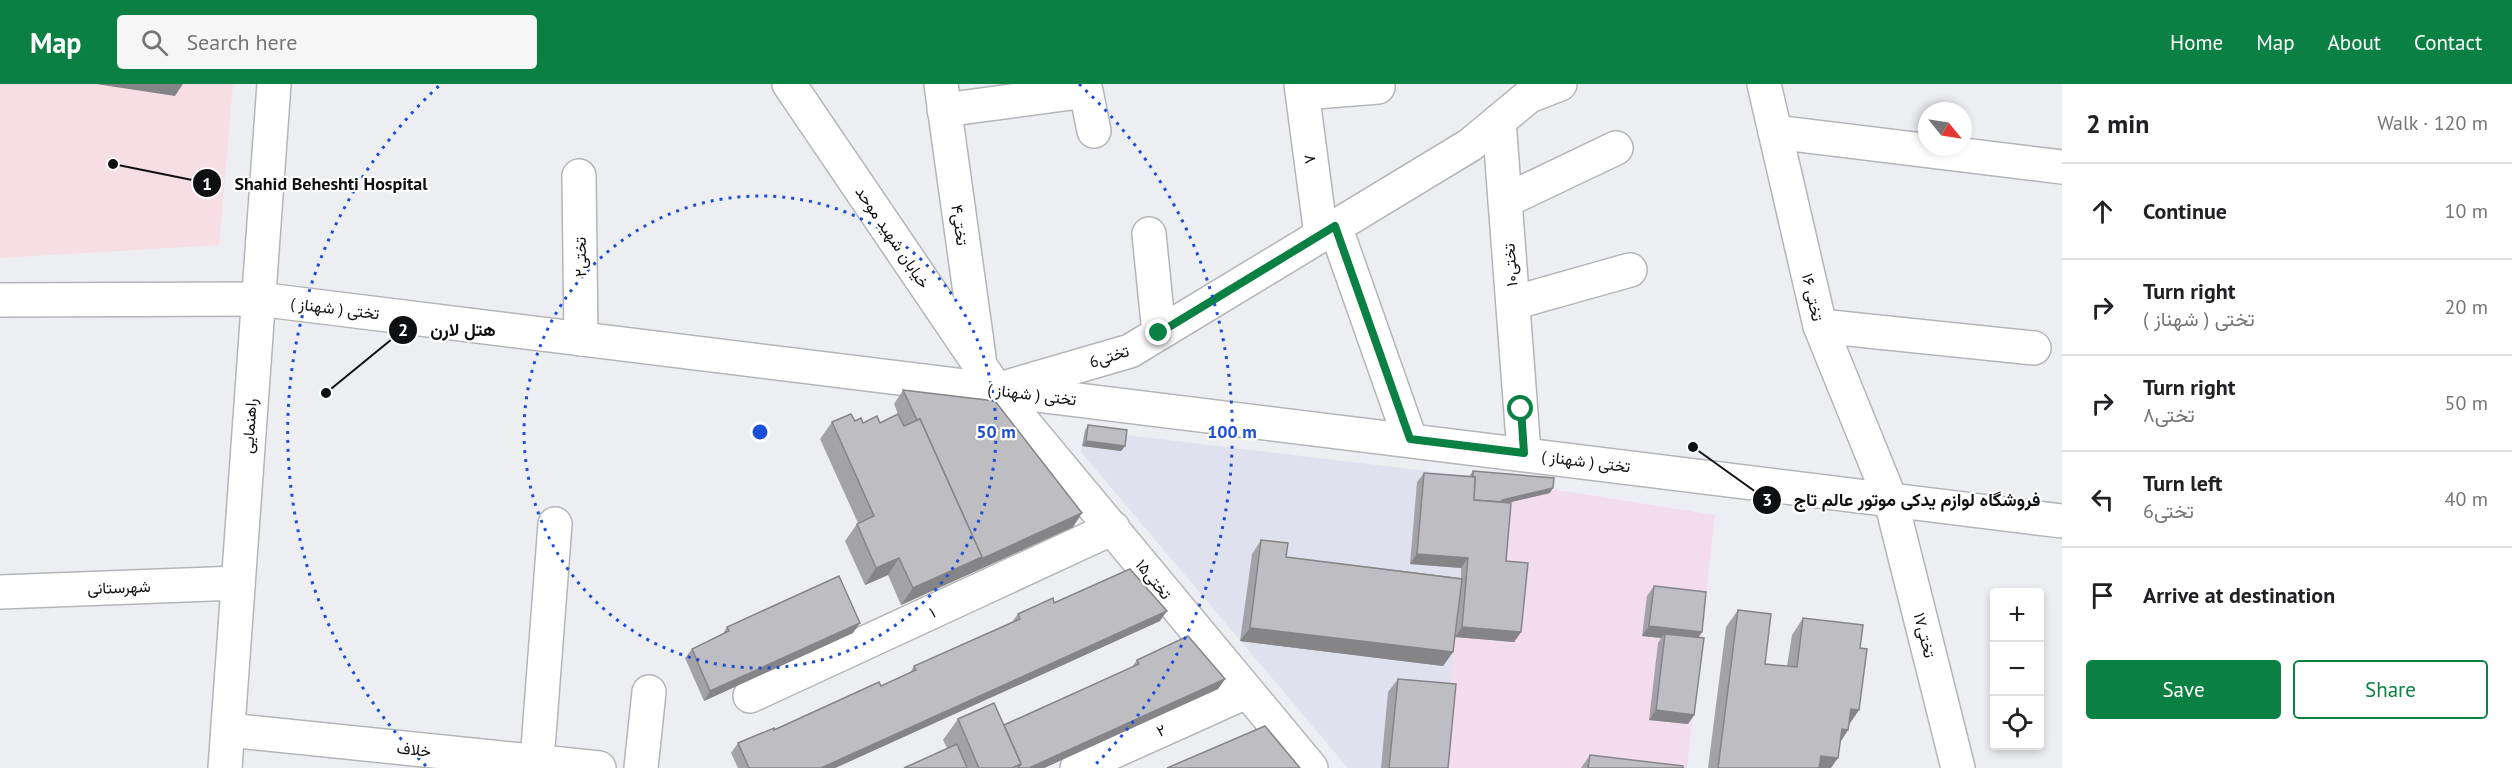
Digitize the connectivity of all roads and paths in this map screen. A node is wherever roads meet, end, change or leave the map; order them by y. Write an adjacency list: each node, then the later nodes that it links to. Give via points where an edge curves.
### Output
1 (274, 84): 18 (street, راهنمایی)
2 (789, 84): 25 (street, خیابان شهید موحد)
3 (1560, 84): 8 (street, 6تختی, via 1529,96)
4 (1764, 84): 10 (street, تختی ۱۶)
5 (1378, 87): 6 (street)
6 (1302, 89): 15 (street, ۸)
7 (943, 97): 9 (street, via 1086,91); 25 (street, تختی۴)
8 (1498, 121): 14 (street, تختی۱۰); 15 (street, 6تختی, via 1470,145)
9 (1094, 131)
10 (1775, 132): 12 (street); 21 (street, تختی ۱۶)
11 (1616, 148): 14 (street)
12 (2062, 167)
13 (579, 176): 23 (street, تختی۲)
14 (1505, 201): 20 (street, تختی۱۰)
15 (1328, 231): 22 (street, 6تختی); 26 (street, ۸)
16 (1149, 234): 22 (street)
17 (1630, 270): 20 (street)
18 (258, 299): 19 (street, تختی ( شهناز )); 23 (street, تختی ( شهناز )); 32 (street, راهنمایی)
19 (0, 300)
20 (1513, 303): 27 (street, تختی۱۰)
21 (1820, 326): 24 (street); 28 (street, تختی ۱۶)
22 (1159, 333): 25 (street, 6تختی, via 1130,351)
23 (581, 339): 25 (street, تختی ( شهناز ))
24 (2034, 348)
25 (988, 377): 26 (street, تختی ( شهناز )); 31 (street, تختی۱۵)
26 (1410, 439): 27 (street, تختی ( شهناز ))
27 (1524, 453): 28 (street, تختی ( شهناز ))
28 (1891, 501): 29 (street, تختی ( شهناز )); 44 (street, تختی۱۷)
29 (2062, 521)
30 (555, 524): 38 (street)
31 (1113, 528): 35 (street, تختی۱۵); 36 (street, ۱)
32 (238, 583): 33 (street, شهرستانی); 37 (street, راهنمایی)
33 (0, 592)
34 (649, 692): 41 (street)
35 (1246, 692): 42 (street, ۲); 43 (street, تختی۱۵)
36 (750, 696)
37 (228, 729): 38 (street, خلاف); 39 (street, راهنمایی)
38 (537, 761): 40 (street, خلاف)
39 (225, 768)
40 (599, 768)
41 (640, 768)
42 (1077, 768)
43 (1311, 768)
44 (1958, 768)

